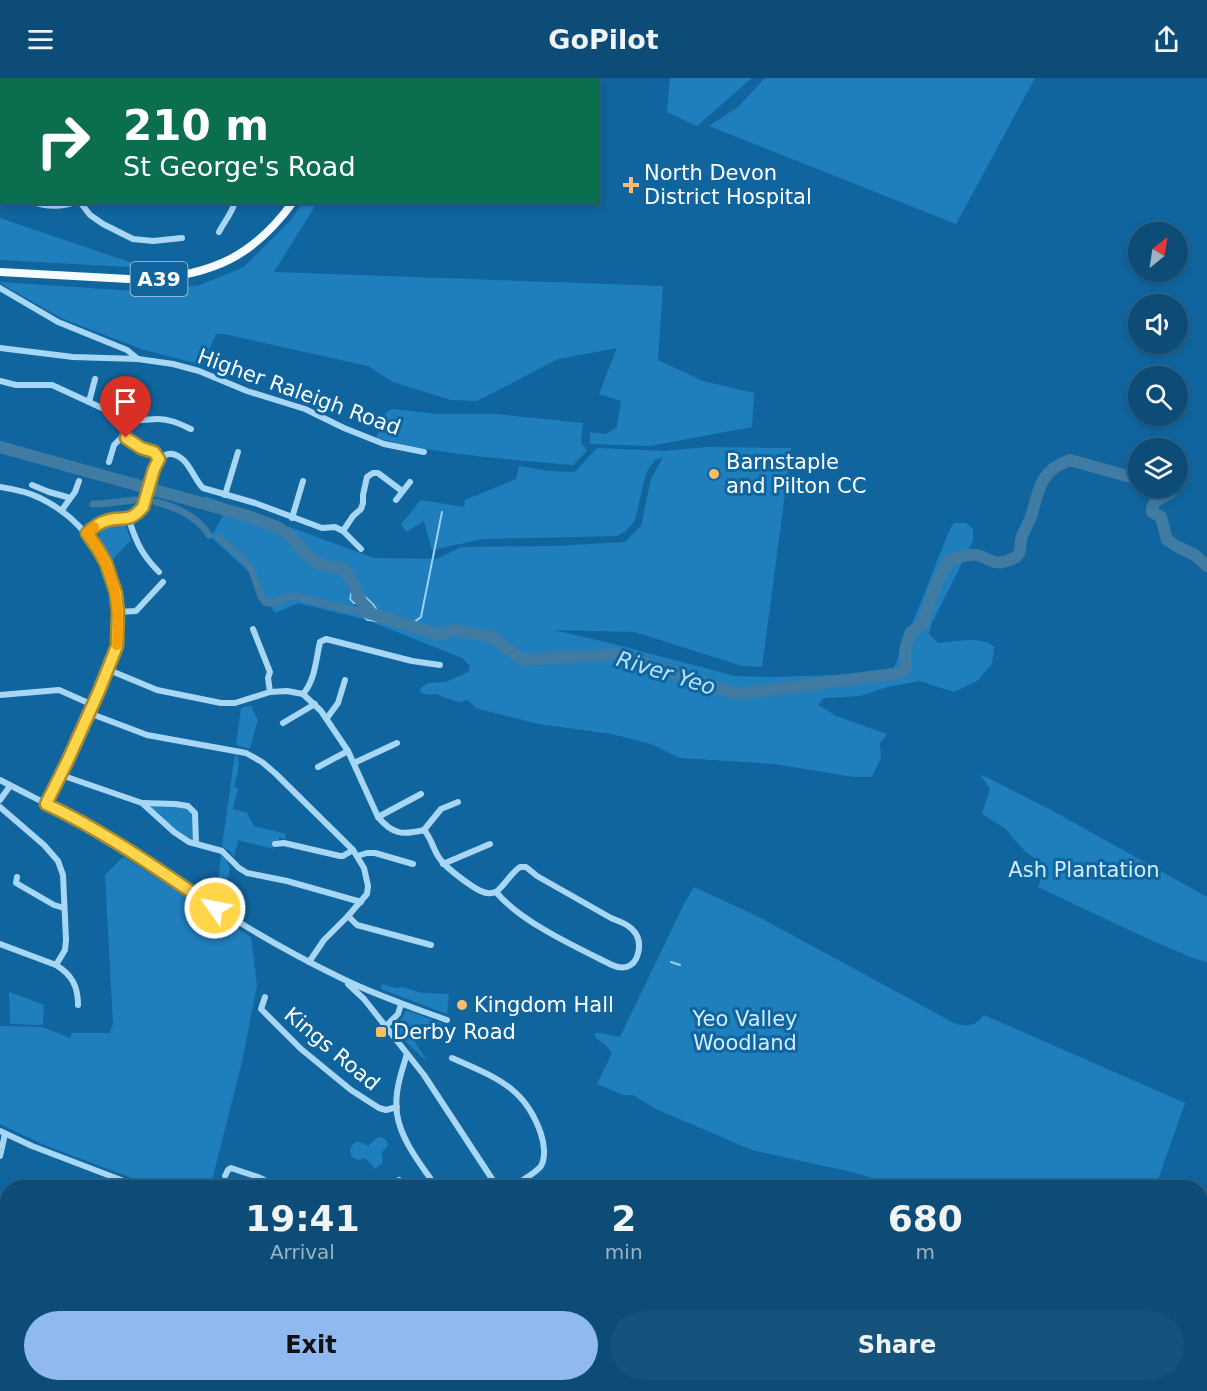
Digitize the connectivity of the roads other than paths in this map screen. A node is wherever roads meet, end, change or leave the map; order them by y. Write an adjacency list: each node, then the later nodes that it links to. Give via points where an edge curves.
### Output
1 (36, 204): 2 (street)
2 (70, 204)
3 (82, 204): 7 (street, via 103,224 133,239)
4 (235, 204): 6 (street)
5 (292, 204): 8 (main road, A39, via 266,234 235,258 200,272 147,280)
6 (219, 232)
7 (182, 238)
8 (0, 272)
9 (0, 288): 11 (street, Higher Raleigh Road, via 58,322 127,350)
10 (0, 348): 11 (street, via 73,357)
11 (138, 359): 16 (street, Higher Raleigh Road, via 199,371 305,409 384,444)
12 (95, 379): 14 (street)
13 (0, 381): 14 (street, via 52,385)
14 (89, 402): 15 (street, via 128,420 170,420)
15 (191, 429)
16 (424, 452)
17 (237, 453): 26 (street, via 237,464)
18 (159, 459): 19 (street, via 150,449 121,438 114,445); 26 (street, via 172,454 181,457 203,488); 31 (street, via 143,507)
19 (109, 462)
20 (79, 481): 27 (street)
21 (303, 481): 30 (street, via 303,494)
22 (410, 482): 25 (street)
23 (32, 485): 27 (street)
24 (0, 487): 29 (street, via 32,494)
25 (402, 491): 28 (street); 32 (street, via 378,473 367,477 361,509)
26 (225, 495): 30 (street)
27 (69, 500): 29 (street)
28 (396, 500)
29 (62, 510): 33 (street)
30 (292, 518): 32 (street)
31 (127, 520): 33 (street, via 103,522); 35 (street, via 140,549)
32 (343, 531): 34 (street)
33 (87, 533): 37 (street, via 106,563)
34 (361, 549)
35 (159, 572)
36 (163, 582): 37 (street, via 136,611)
37 (118, 612): 40 (street, via 117,646)
38 (253, 629): 42 (street, via 270,672)
39 (440, 665): 43 (street, via 326,639 320,642 313,674)
40 (109, 670): 42 (street, via 157,690 221,704); 46 (street)
41 (345, 680): 48 (street, via 338,703)
42 (270, 692): 43 (street)
43 (303, 694): 45 (street)
44 (0, 695): 46 (street, via 59,690)
45 (315, 704): 48 (street); 49 (street)
46 (93, 705): 47 (street)
47 (89, 713): 54 (street); 68 (street, via 147,735 246,753 276,774)
48 (327, 718): 51 (street)
49 (283, 723)
50 (397, 743): 52 (street)
51 (348, 751): 52 (street); 53 (street)
52 (354, 763): 63 (street)
53 (318, 767)
54 (61, 775): 60 (street); 61 (street)
55 (0, 780): 56 (street)
56 (10, 786): 58 (street); 61 (street)
57 (422, 794): 63 (street)
58 (0, 800)
59 (458, 802): 64 (street, via 441,809)
60 (142, 803): 65 (street, via 174,832); 65 (street, via 188,807 195,813)
61 (46, 804): 78 (street, via 106,836 215,908)
62 (0, 807): 74 (street, via 57,858 63,875)
63 (378, 817): 64 (street, via 397,833)
64 (424, 830): 70 (street)
65 (196, 843): 73 (street, via 222,851 247,873)
66 (275, 844): 68 (street, via 340,856)
67 (490, 844): 70 (street)
68 (355, 853): 69 (street, via 375,853); 73 (street, via 368,886)
69 (413, 864)
70 (443, 864): 72 (street, via 481,891)
71 (17, 877): 74 (street, via 16,883)
72 (496, 892): 72 (street, via 516,870 526,867 624,923 638,940 638,955 627,967 612,965 521,915)
73 (362, 902): 75 (street)
74 (64, 908): 79 (street, via 66,948)
75 (348, 916): 77 (street, via 357,925); 78 (street)
76 (0, 944): 79 (street)
77 (431, 945)
78 (309, 962): 80 (street)
79 (56, 965): 83 (street, via 75,983)
80 (340, 978): 82 (street); 85 (street)
81 (265, 998): 88 (street, Kings Road, via 261,1009 328,1072 374,1105 386,1110)
82 (401, 1004): 84 (street); 85 (street, via 398,1014)
83 (78, 1005)
84 (447, 1020)
85 (386, 1026): 86 (street)
86 (407, 1054): 88 (street); 95 (street)
87 (452, 1058): 96 (street, via 504,1082 529,1109 544,1144 541,1166)
88 (397, 1107): 94 (street, via 402,1131)
89 (3, 1132): 90 (street); 92 (street)
90 (0, 1156)
91 (225, 1176): 93 (street, via 231,1168)
92 (121, 1180)
93 (264, 1180)
94 (432, 1180)
95 (493, 1180)
96 (522, 1180)

